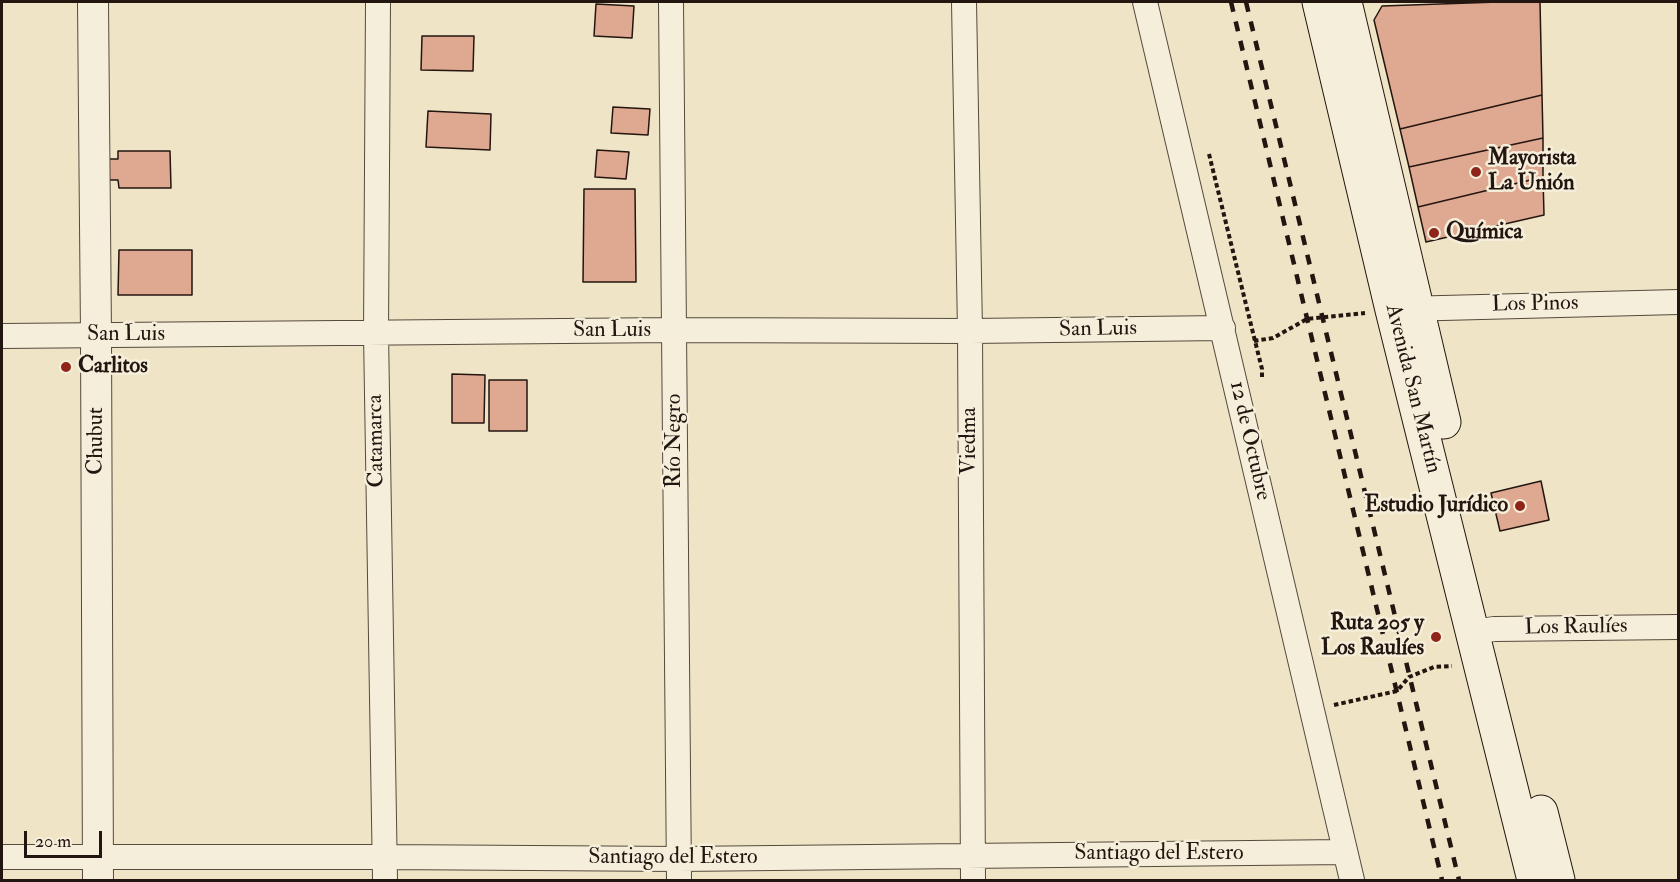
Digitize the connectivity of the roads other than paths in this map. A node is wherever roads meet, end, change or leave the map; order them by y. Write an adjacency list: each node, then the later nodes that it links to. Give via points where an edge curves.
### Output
1 (93, 2): 13 (street, Chubut)
2 (378, 2): 12 (street, Catamarca)
3 (671, 2): 10 (street, Río Negro)
4 (964, 2): 11 (street, Viedma)
5 (1145, 2): 15 (street, 12 de Octubre)
6 (1319, 2): 9 (main road, Avenida San Martín)
7 (1345, 2): 9 (main road, Avenida San Martín)
8 (1678, 302): 9 (street, Los Pinos)
9 (1404, 309): 17 (main road, Avenida San Martín)
10 (674, 330): 11 (street, San Luis); 12 (street, San Luis); 23 (street, Río Negro)
11 (970, 331): 15 (street, San Luis); 19 (street, Viedma)
12 (376, 333): 13 (street, San Luis); 21 (street, Catamarca)
13 (96, 335): 14 (street, San Luis); 22 (street, Chubut)
14 (2, 336)
15 (1225, 338): 18 (street, 12 de Octubre)
16 (1678, 627): 17 (street, Los Raulíes)
17 (1484, 631): 27 (main road, Avenida San Martín, via 1481,665); 28 (main road, Avenida San Martín)
18 (1345, 852): 19 (street, Santiago del Estero); 26 (street, 12 de Octubre)
19 (973, 855): 23 (street, Santiago del Estero); 25 (street, Viedma)
20 (2, 857): 22 (street, Santiago del Estero)
21 (385, 857): 22 (street, Santiago del Estero); 23 (street, Santiago del Estero); 24 (street, Catamarca)
22 (98, 868)
23 (679, 870)
24 (385, 880)
25 (973, 880)
26 (1352, 880)
27 (1534, 880)
28 (1558, 880)

